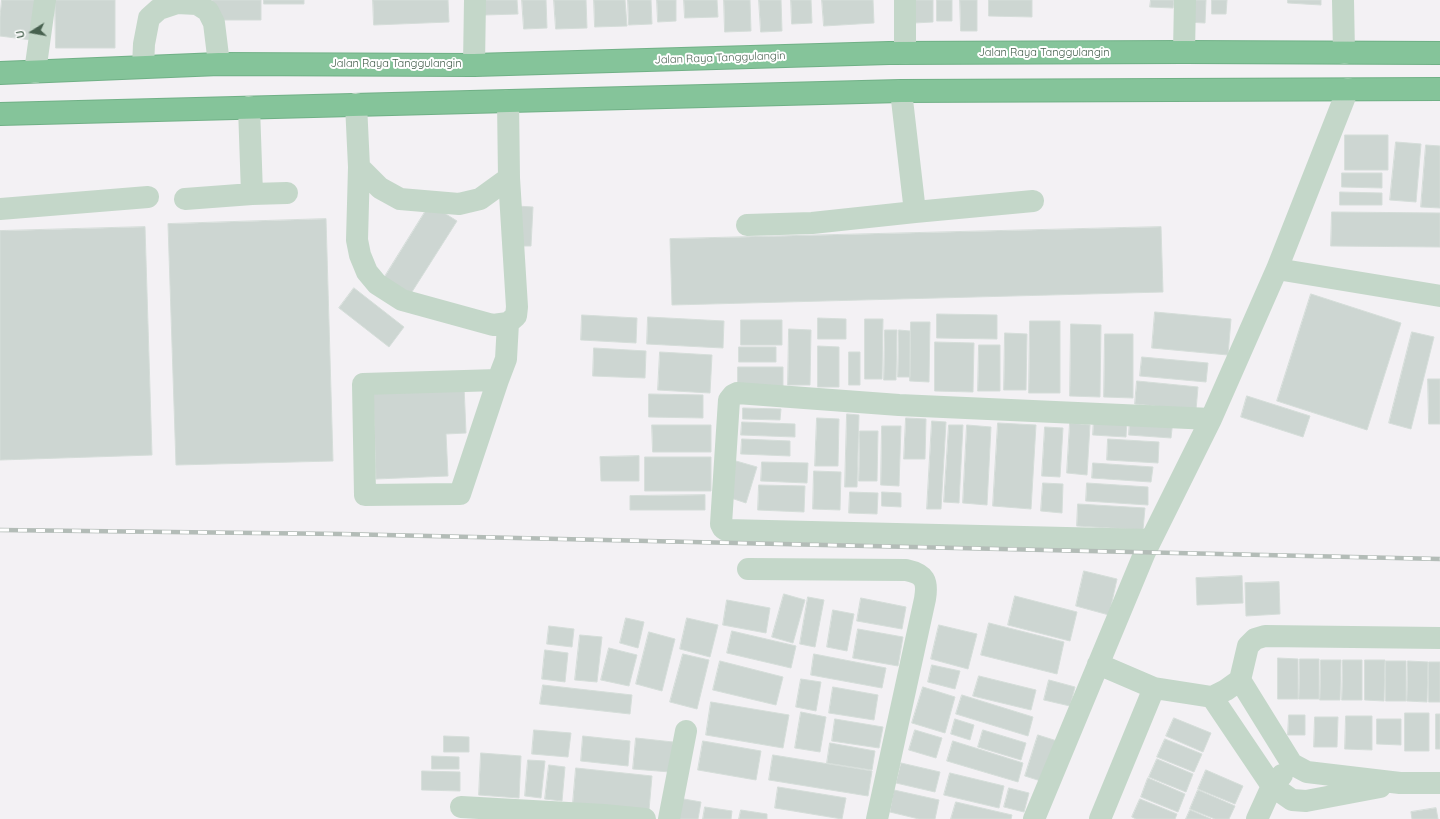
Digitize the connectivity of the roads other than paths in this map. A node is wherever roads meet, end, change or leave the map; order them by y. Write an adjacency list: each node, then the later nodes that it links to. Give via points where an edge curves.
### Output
1 (45, 0): 13 (street)
2 (475, 0): 11 (street)
3 (905, 0): 7 (street)
4 (1185, 0): 6 (street)
5 (1343, 0): 8 (street)
6 (1184, 52): 7 (highway, Jalan Raya Tanggulangin); 8 (highway, Jalan Raya Tanggulangin)
7 (905, 53): 11 (highway, Jalan Raya Tanggulangin)
8 (1344, 53): 9 (highway, Jalan Raya Tanggulangin)
9 (1440, 53)
10 (219, 64): 11 (highway, Jalan Raya Tanggulangin); 12 (highway, Jalan Raya Tanggulangin); 12 (street, via 214,23 208,11 197,4 176,3 159,9 149,18)
11 (474, 65)
12 (143, 67): 13 (highway, Jalan Raya Tanggulangin)
13 (35, 72): 14 (highway, Jalan Raya Tanggulangin)
14 (0, 73)
15 (1348, 89): 16 (highway); 17 (highway); 32 (street)
16 (1440, 89)
17 (901, 91): 18 (highway); 30 (street)
18 (508, 101): 19 (highway); 23 (street)
19 (356, 104): 20 (highway); 22 (street)
20 (249, 107): 21 (highway); 24 (street)
21 (0, 114)
22 (359, 167): 23 (street, via 380,188 400,199 459,204 480,199); 34 (street, via 357,240 367,272 376,284 402,300 493,325)
23 (509, 178): 34 (street, via 517,307 516,316)
24 (252, 194): 25 (street); 27 (street)
25 (287, 194)
26 (148, 197): 29 (street)
27 (185, 199)
28 (1032, 201): 30 (street)
29 (0, 209)
30 (915, 212): 31 (street, via 812,223)
31 (747, 225)
32 (1277, 269): 33 (street); 36 (street)
33 (1440, 296)
34 (508, 323): 35 (street, via 506,359)
35 (498, 380): 35 (street, via 363,384 365,495 460,494)
36 (1211, 419): 37 (street); 37 (street, via 899,405 738,393 729,400 721,524 726,530)
37 (1151, 540): 40 (street)
38 (748, 569): 52 (street, via 906,570 918,572 924,580 925,599)
39 (1440, 638): 41 (street, via 1265,636 1255,639 1248,646)
40 (1098, 664): 42 (street); 53 (street)
41 (1240, 680): 43 (street); 45 (street)
42 (1154, 688): 43 (street); 54 (street)
43 (1212, 697): 48 (street)
44 (686, 731): 51 (street)
45 (1292, 764): 46 (street, via 1307,772); 48 (street)
46 (1400, 783): 47 (street); 48 (street, via 1306,801 1292,800)
47 (1440, 783)
48 (1272, 786): 55 (street)
49 (461, 807): 50 (street, via 604,814)
50 (645, 819)
51 (669, 819)
52 (877, 819)
53 (1034, 819)
54 (1100, 819)
55 (1257, 819)

